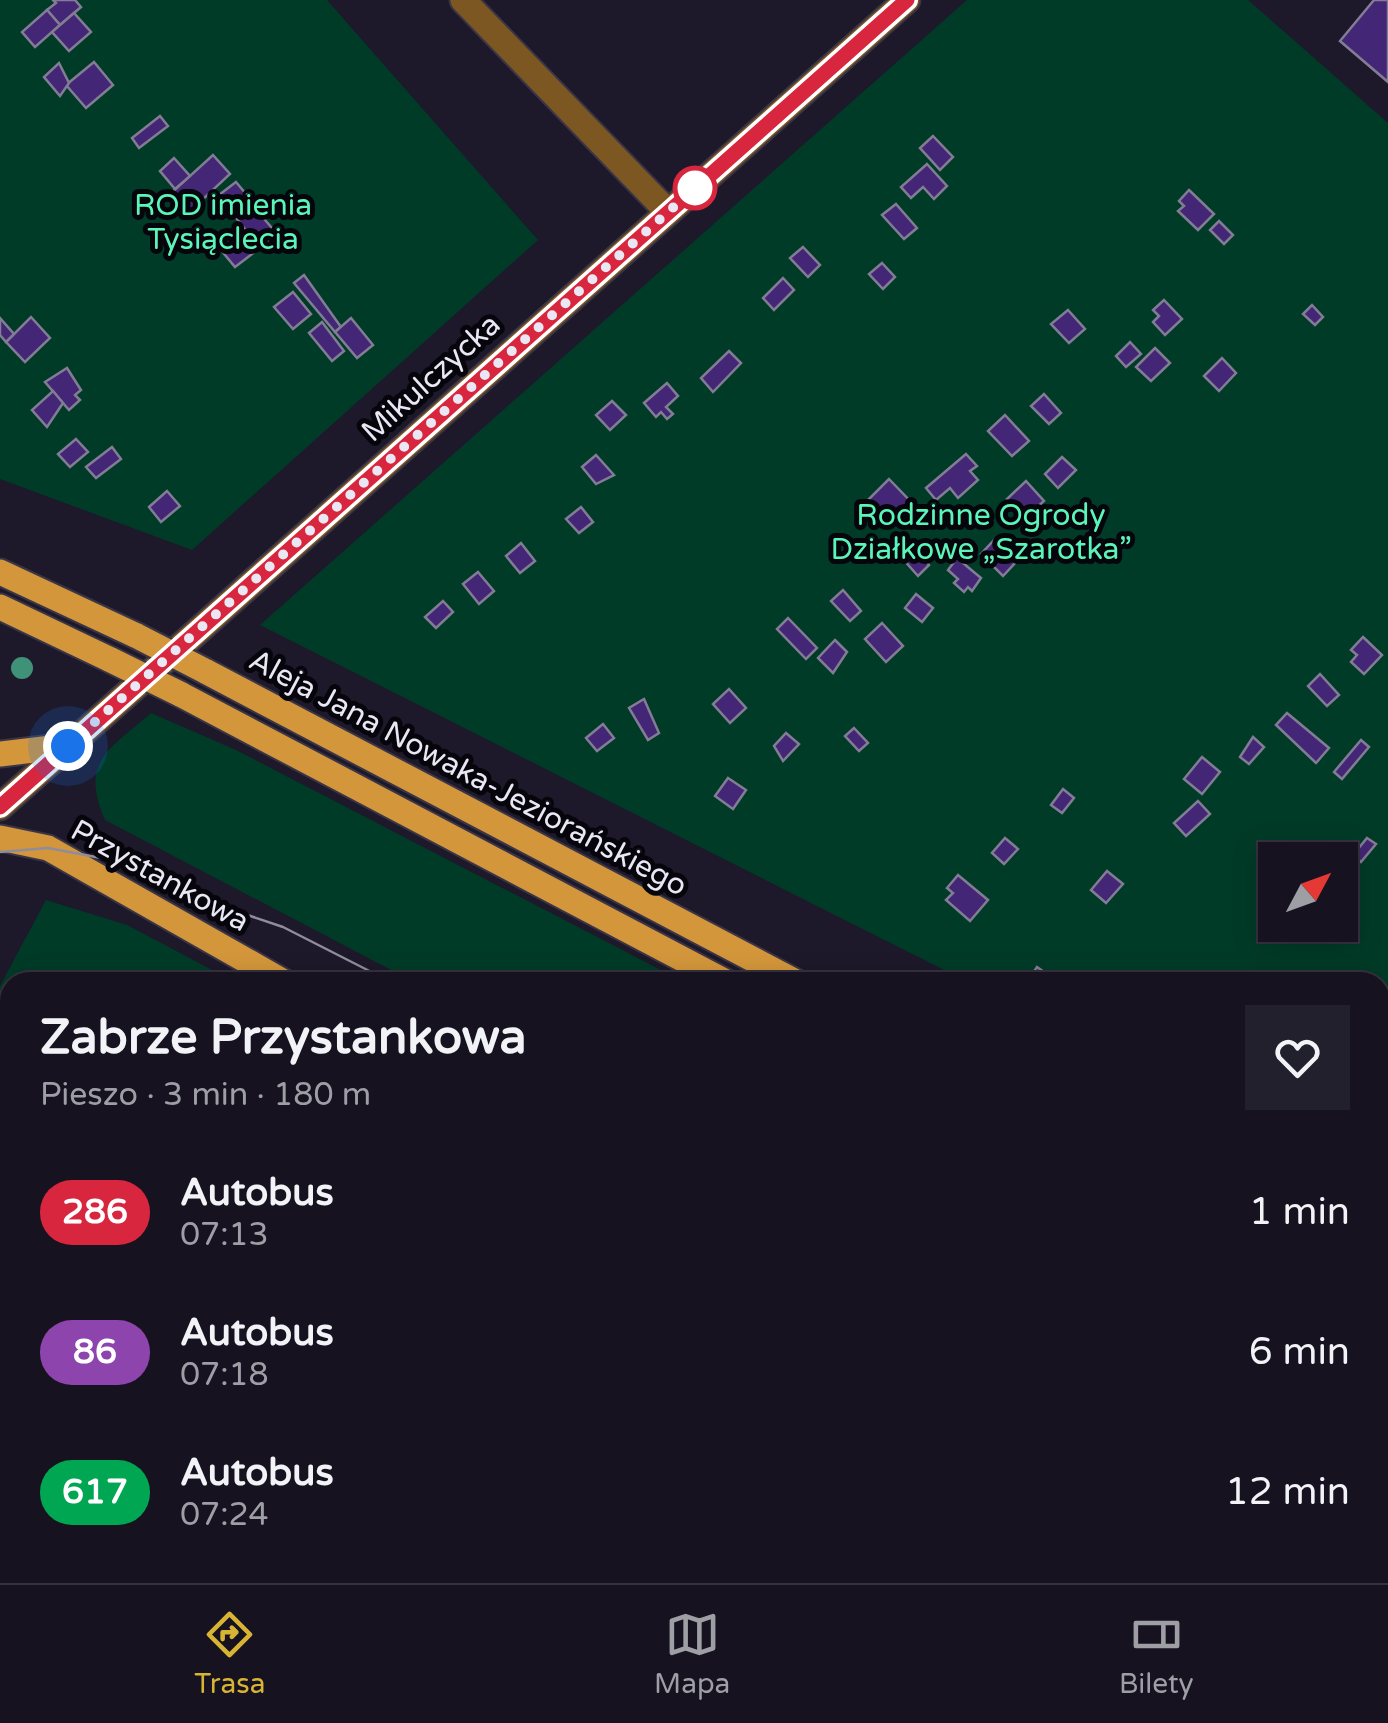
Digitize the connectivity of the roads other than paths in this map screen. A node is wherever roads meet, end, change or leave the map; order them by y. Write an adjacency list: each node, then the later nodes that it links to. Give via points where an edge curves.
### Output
1 (463, 0): 3 (street)
2 (907, 0): 3 (street, Mikulczycka)
3 (668, 212): 6 (street, Mikulczycka)
4 (0, 572): 12 (main road, Aleja Jana Nowaka-Jeziorańskiego, bridge, via 205,671)
5 (0, 608): 11 (main road, bridge, via 180,694)
6 (68, 746): 7 (main road); 8 (street, Mikulczycka)
7 (0, 754)
8 (0, 806)
9 (0, 838): 10 (main road, Przystankowa, via 48,848)
10 (266, 972)
11 (707, 972)
12 (777, 972)

